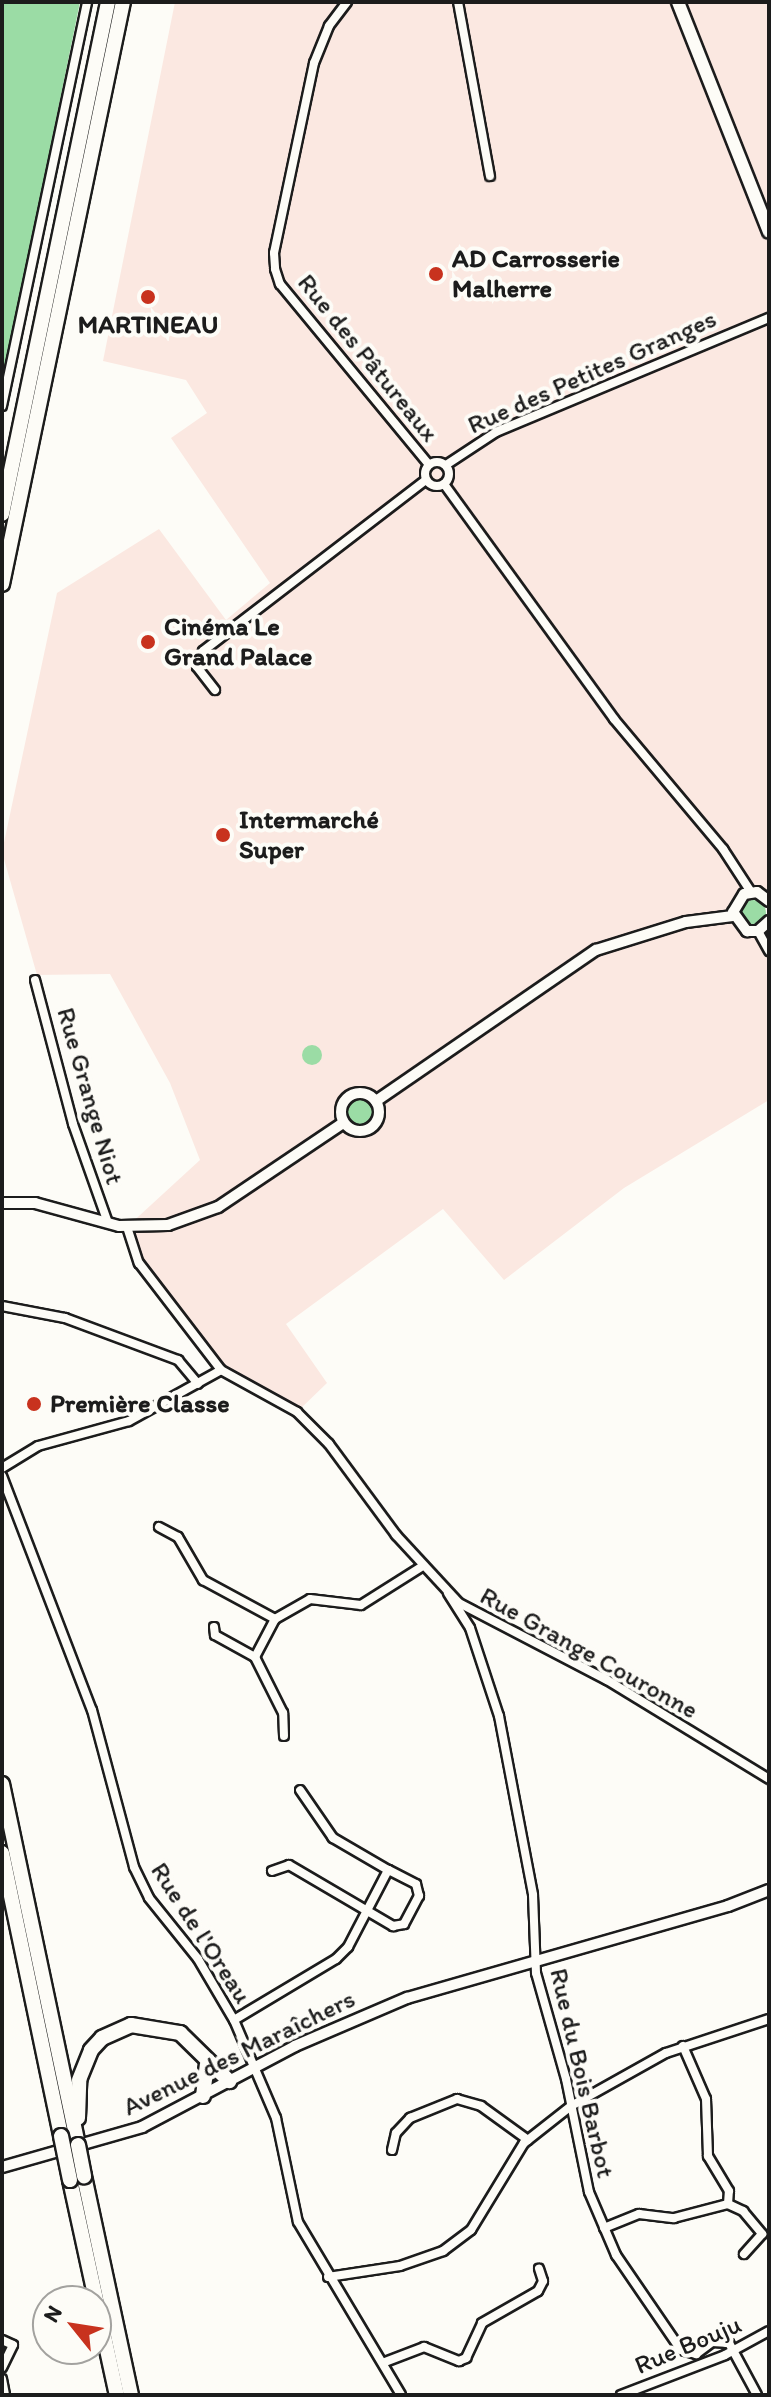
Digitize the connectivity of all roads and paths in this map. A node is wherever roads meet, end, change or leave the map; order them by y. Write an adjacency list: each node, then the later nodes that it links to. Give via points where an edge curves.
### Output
1 (87, 2): 12 (street)
2 (108, 2): 17 (highway)
3 (123, 2): 18 (highway)
4 (347, 2): 13 (street, Rue des Pâtureaux, via 329,26 314,63 275,269 280,284)
5 (458, 2): 7 (street)
6 (678, 2): 8 (main road)
7 (490, 176)
8 (769, 232)
9 (769, 310): 11 (street, Rue des Petites Granges)
10 (769, 320): 11 (street, Rue des Petites Granges)
11 (759, 322): 14 (street, Rue des Petites Granges, via 496,432)
12 (2, 406)
13 (429, 465): 14 (street); 15 (street)
14 (446, 465): 16 (street, via 450,473)
15 (426, 480): 16 (street, via 432,486); 19 (street, via 203,651 197,667)
16 (444, 484): 20 (street, via 614,719 723,849)
17 (2, 514)
18 (2, 584)
19 (215, 690)
20 (751, 892): 21 (street); 22 (street, via 737,900)
21 (769, 901)
22 (733, 916): 24 (street, via 741,928); 27 (street, via 686,922 596,950)
23 (769, 921): 24 (street)
24 (758, 931): 25 (street)
25 (769, 951)
26 (35, 980): 30 (street, Rue Grange Niot, via 73,1124)
27 (376, 1101): 28 (street, via 379,1114 368,1130 354,1131); 28 (street, via 367,1093 349,1095 341,1108)
28 (343, 1123): 31 (street, via 218,1207 168,1225)
29 (2, 1203): 30 (street, via 35,1203)
30 (108, 1223): 31 (street)
31 (127, 1227): 33 (street, Rue Grange Couronne, via 139,1263)
32 (2, 1306): 34 (street, via 65,1318 178,1360)
33 (221, 1370): 34 (street); 38 (street, Rue Grange Couronne, via 297,1412 319,1433)
34 (198, 1384): 35 (street, via 129,1421 38,1446)
35 (2, 1468)
36 (2, 1476): 55 (street, Rue de l'Oreau, via 92,1710 134,1867 149,1898 198,1959)
37 (159, 1527): 41 (street, via 178,1537 203,1580)
38 (423, 1566): 39 (street, Rue Grange Couronne); 41 (street, via 361,1605 310,1599)
39 (448, 1593): 40 (street, Rue Grange Couronne); 43 (street, Rue du Bois Barbot)
40 (475, 1615): 43 (street); 46 (street, Rue Grange Couronne, via 607,1680)
41 (275, 1619): 44 (street)
42 (214, 1627): 44 (street, via 215,1635)
43 (470, 1628): 54 (street, Rue du Bois Barbot, via 499,1716 533,1895)
44 (255, 1657): 45 (street, via 283,1713)
45 (284, 1736)
46 (769, 1779)
47 (2, 1784): 63 (highway)
48 (300, 1790): 50 (street, via 333,1838)
49 (2, 1853): 63 (highway)
50 (388, 1870): 53 (street); 53 (street, via 416,1884 419,1896 404,1924 393,1926)
51 (272, 1871): 53 (street, via 289,1865)
52 (769, 1890): 54 (street, Avenue des Maraîchers)
53 (367, 1912): 55 (street, via 336,1959)
54 (534, 1959): 59 (street, Avenue des Maraîchers, via 376,2010); 62 (street, Rue du Bois Barbot)
55 (234, 2020): 59 (street, Rue de l'Oreau)
56 (768, 2023): 57 (street)
57 (683, 2046): 62 (street); 68 (street, via 706,2099 708,2156 729,2191)
58 (207, 2065): 60 (highway); 61 (highway); 63 (highway, via 193,2043 164,2027 116,2029 102,2038 83,2064)
59 (256, 2067): 60 (street, Avenue des Maraîchers); 72 (street, Rue de l'Oreau, via 276,2118 298,2222)
60 (229, 2081): 61 (street, Avenue des Maraîchers)
61 (203, 2096): 66 (street, Avenue des Maraîchers, via 110,2139)
62 (571, 2106): 64 (street); 69 (street, Rue du Bois Barbot, via 589,2192)
63 (73, 2136): 67 (highway, bridge)
64 (528, 2140): 65 (street, via 481,2106 457,2099 410,2118 396,2133); 72 (street, via 471,2230 452,2246 400,2266)
65 (392, 2150)
66 (2, 2167)
67 (77, 2178): 80 (highway); 81 (highway)
68 (728, 2204): 69 (street, via 674,2218 639,2214); 70 (street, via 743,2211 762,2234)
69 (604, 2228): 75 (street, Rue du Bois Barbot, via 623,2266 688,2355 720,2340)
70 (744, 2254)
71 (539, 2269): 76 (street, via 543,2281 538,2291 482,2323 466,2358 459,2361 424,2347)
72 (328, 2277): 76 (street, Rue de l'Oreau)
73 (769, 2331): 75 (street, Rue Bouju)
74 (2, 2340): 77 (street, via 13,2345)
75 (734, 2351): 83 (street, Rue Bouju); 84 (street)
76 (385, 2362): 82 (street, Rue de l'Oreau)
77 (2, 2368)
78 (2, 2379): 79 (street)
79 (5, 2395)
80 (117, 2395)
81 (131, 2395)
82 (401, 2395)
83 (621, 2395)
84 (757, 2395)

